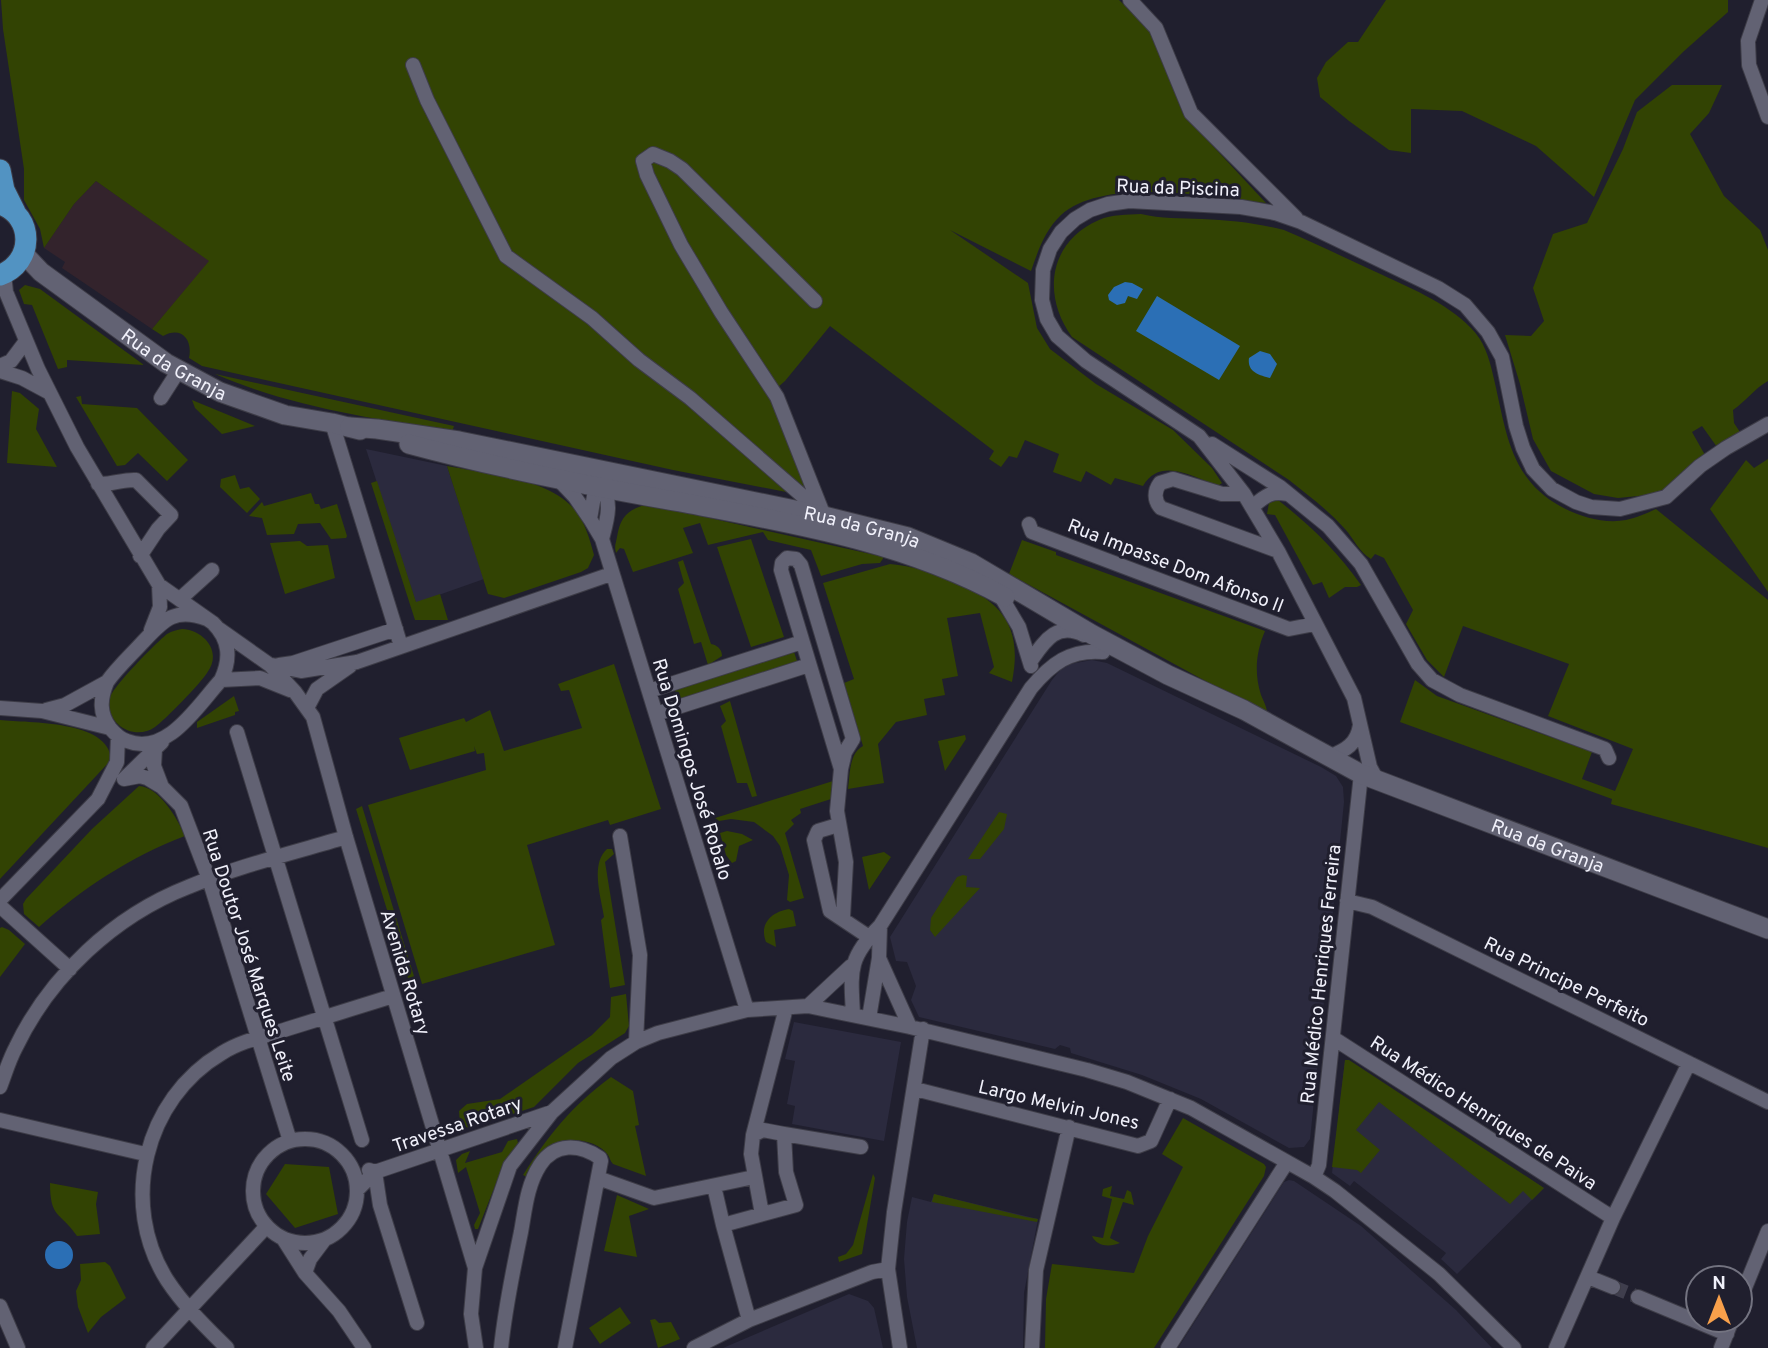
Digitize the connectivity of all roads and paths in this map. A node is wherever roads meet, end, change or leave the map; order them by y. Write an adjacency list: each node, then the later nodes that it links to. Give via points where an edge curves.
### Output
1 (1130, 0): 7 (street, via 1156,28 1191,113)
2 (1762, 0): 4 (street, via 1748,41 1749,65)
3 (413, 65): 26 (street, via 506,256 690,398)
4 (1768, 117)
5 (0, 170): 6 (main road)
6 (8, 208): 8 (main road, via 26,232)
7 (1301, 222): 15 (street, Rua da Piscina, via 1465,305 1502,357 1516,426 1533,469 1552,489 1576,502 1620,509 1667,497 1700,466); 17 (street, Rua da Piscina, via 1241,207 1129,201 1083,215 1061,232 1050,249 1042,270 1042,300 1057,336 1086,361)
8 (8, 275): 10 (street); 12 (main road, Rua da Granja, via 41,272)
9 (815, 301): 26 (street, via 682,169 653,154 643,161 681,245 777,397)
10 (26, 341): 11 (street); 13 (street)
11 (0, 369): 13 (street)
12 (179, 370): 14 (street); 16 (main road, Rua da Granja, via 220,392 285,415)
13 (50, 394): 21 (street)
14 (161, 398)
15 (1768, 424)
16 (341, 425): 18 (main road, Rua da Granja, via 459,441); 19 (main road, Rua da Granja, via 463,459); 42 (street)
17 (1199, 436): 23 (street); 25 (street, Rua da Piscina)
18 (587, 467): 20 (main road, Rua da Granja); 22 (street)
19 (556, 477): 22 (main road, Rua da Granja); 28 (street)
20 (667, 483): 22 (street, via 657,487 618,481); 26 (main road, Rua da Granja)
21 (98, 484): 32 (street); 32 (street, via 136,480 171,515)
22 (603, 486): 24 (main road, Rua da Granja); 27 (street); 28 (street, via 594,496)
23 (1288, 494): 25 (street, via 1277,491); 68 (street, via 1328,526 1361,564 1432,681 1605,749)
24 (640, 495): 27 (street, via 619,504); 36 (main road, Rua da Granja, via 866,542 944,568)
25 (1248, 501): 31 (street, Rua da Piscina); 31 (street, via 1169,480 1157,486 1161,508)
26 (824, 516): 39 (main road, Rua da Granja, via 908,537 953,554)
27 (608, 517): 30 (street)
28 (590, 519): 30 (street)
29 (1029, 524): 40 (street, Rua Impasse Dom Afonso II, via 1032,532 1289,629)
30 (602, 539): 34 (street, Rua Domingos José Robalo)
31 (1278, 551): 40 (street, Rua da Piscina)
32 (140, 556): 35 (street)
33 (212, 570): 37 (street)
34 (611, 574): 45 (street); 55 (street, Rua Domingos José Robalo)
35 (159, 585): 37 (street); 43 (street, via 160,607)
36 (1000, 594): 39 (main road, Rua da Granja); 49 (street, via 1019,626)
37 (180, 599): 38 (street)
38 (207, 619): 41 (street); 43 (street, via 174,615)
39 (1061, 622): 46 (main road, Rua da Granja); 47 (street); 49 (street); 67 (main road, Rua da Granja, via 1244,710)
40 (1315, 624): 61 (street, Rua da Piscina, via 1354,698)
41 (219, 629): 50 (street); 52 (street, via 228,650)
42 (396, 629): 45 (street); 50 (street, via 293,663)
43 (149, 635): 53 (street)
44 (802, 642): 51 (street); 55 (street); 69 (street, via 781,570 787,558 801,565 851,730 853,739)
45 (401, 646): 48 (street)
46 (1103, 652): 47 (street, via 1077,653); 67 (main road, Rua da Granja, via 1294,747)
47 (1059, 660): 54 (street)
48 (358, 662): 50 (street, via 301,671); 58 (street, via 317,689)
49 (1030, 662): 54 (street)
50 (270, 665): 56 (street, Avenida Rotary)
51 (809, 665): 60 (street); 69 (street)
52 (221, 680): 56 (street, via 260,678); 64 (street)
53 (107, 682): 59 (street, via 65,705); 62 (street, via 101,707)
54 (1031, 688): 83 (street)
55 (649, 691): 60 (street, Rua Domingos José Robalo)
56 (295, 692): 58 (street, Avenida Rotary)
57 (0, 708): 59 (street)
58 (307, 708): 76 (street, Avenida Rotary)
59 (42, 711): 62 (street)
60 (656, 714): 92 (street, Rua Domingos José Robalo)
61 (1361, 723): 65 (street); 70 (street, Rua da Piscina, via 1370,767)
62 (114, 732): 64 (street, via 134,744 147,745); 73 (street, via 117,762)
63 (237, 732): 77 (street)
64 (167, 737): 66 (street)
65 (1352, 745): 67 (street); 70 (street)
66 (155, 748): 71 (street); 72 (street, Rua Doutor José Marques Leite, via 154,766)
67 (1329, 757): 70 (main road, Rua da Granja)
68 (1609, 758)
69 (841, 769): 74 (street)
70 (1365, 775): 80 (street, Rua Médico Henriques Ferreira); 84 (main road, Rua da Granja)
71 (124, 779): 72 (street, via 140,776); 73 (street)
72 (162, 787): 78 (street, Rua Doutor José Marques Leite, via 181,806)
73 (98, 799): 79 (street)
74 (838, 825): 82 (street, via 846,862); 82 (street, via 818,831 814,840 830,911)
75 (620, 836): 99 (street, via 640,955)
76 (346, 837): 77 (street); 89 (street, Avenida Rotary)
77 (275, 859): 78 (street); 94 (street)
78 (209, 879): 88 (street, via 145,908 87,950); 97 (street, Rua Doutor José Marques Leite)
79 (0, 900)
80 (1347, 901): 98 (street, Rua Médico Henriques Ferreira); 100 (street, Rua Principe Perfeito, via 1372,907)
81 (0, 906): 88 (street)
82 (843, 917): 85 (street)
83 (880, 926): 85 (street); 86 (street)
84 (1768, 929)
85 (869, 937): 87 (street)
86 (879, 958): 95 (street); 96 (street)
87 (851, 966): 90 (street); 93 (street)
88 (70, 969): 101 (street, via 42,1002)
89 (393, 996): 94 (street); 113 (street, Avenida Rotary)
90 (808, 1006): 91 (street); 93 (street)
91 (786, 1008): 92 (street); 109 (street)
92 (747, 1010): 99 (street)
93 (853, 1016): 95 (street)
94 (324, 1017): 97 (street); 111 (street)
95 (869, 1018): 96 (street)
96 (916, 1028): 102 (street); 103 (street, via 1087,1070)
97 (257, 1038): 110 (street, Rua Doutor José Marques Leite); 114 (street, via 220,1054 195,1072 164,1108)
98 (1333, 1038): 119 (street, Rua Médico Henriques Ferreira); 124 (street, Rua Médico Henriques de Paiva)
99 (636, 1042): 105 (street, via 611,1058)
100 (1689, 1063): 104 (street, Rua Principe Perfeito); 124 (street)
101 (0, 1087)
102 (915, 1089): 107 (street, Largo Melvin Jones); 132 (street)
103 (1170, 1100): 107 (street, Largo Melvin Jones, via 1151,1141 1138,1146); 115 (street)
104 (1768, 1102)
105 (552, 1112): 113 (street, Travessa Rotary); 131 (street, via 510,1166)
106 (0, 1120): 114 (street)
107 (1069, 1127): 151 (street, via 1036,1270)
108 (784, 1134): 109 (street, via 763,1130); 112 (street); 123 (street, via 786,1172 796,1205)
109 (753, 1135): 118 (street)
110 (290, 1140): 116 (street, via 317,1140); 126 (street, via 262,1161 254,1177 252,1195)
111 (362, 1140)
112 (861, 1147)
113 (440, 1151): 117 (street, Travessa Rotary); 131 (street, Avenida Rotary)
114 (145, 1154): 138 (street, via 142,1183 149,1237 167,1280)
115 (1287, 1162): 119 (street); 152 (street)
116 (350, 1163): 117 (street, Travessa Rotary); 122 (street)
117 (375, 1172): 122 (street, Travessa Rotary); 141 (street, via 380,1205)
118 (754, 1177): 121 (street); 123 (street)
119 (1314, 1177): 153 (street, via 1439,1273)
120 (598, 1178): 121 (street, via 654,1198); 147 (street, via 600,1158 579,1147 561,1148 539,1166 527,1195); 148 (street)
121 (714, 1186): 125 (street)
122 (358, 1190): 128 (street, via 349,1220)
123 (762, 1214): 125 (street)
124 (1613, 1218): 134 (street)
125 (723, 1224): 140 (street)
126 (267, 1227): 129 (street); 138 (street)
127 (1768, 1231): 130 (street)
128 (326, 1239): 129 (street, via 312,1243); 133 (street)
129 (284, 1240): 133 (street)
130 (1754, 1266)
131 (475, 1268): 146 (street, via 471,1314)
132 (888, 1269): 140 (street); 150 (street)
133 (305, 1273): 145 (street)
134 (1588, 1277): 135 (street); 154 (street)
135 (1613, 1287)
136 (1638, 1297): 139 (street)
137 (0, 1306): 142 (street)
138 (189, 1309): 143 (street); 144 (street)
139 (1684, 1312)
140 (749, 1320): 149 (street)
141 (417, 1324)
142 (18, 1348)
143 (153, 1348)
144 (227, 1348)
145 (364, 1348)
146 (477, 1348)
147 (501, 1348)
148 (565, 1348)
149 (694, 1348)
150 (901, 1348)
151 (1032, 1348)
152 (1168, 1348)
153 (1514, 1348)
154 (1556, 1348)

